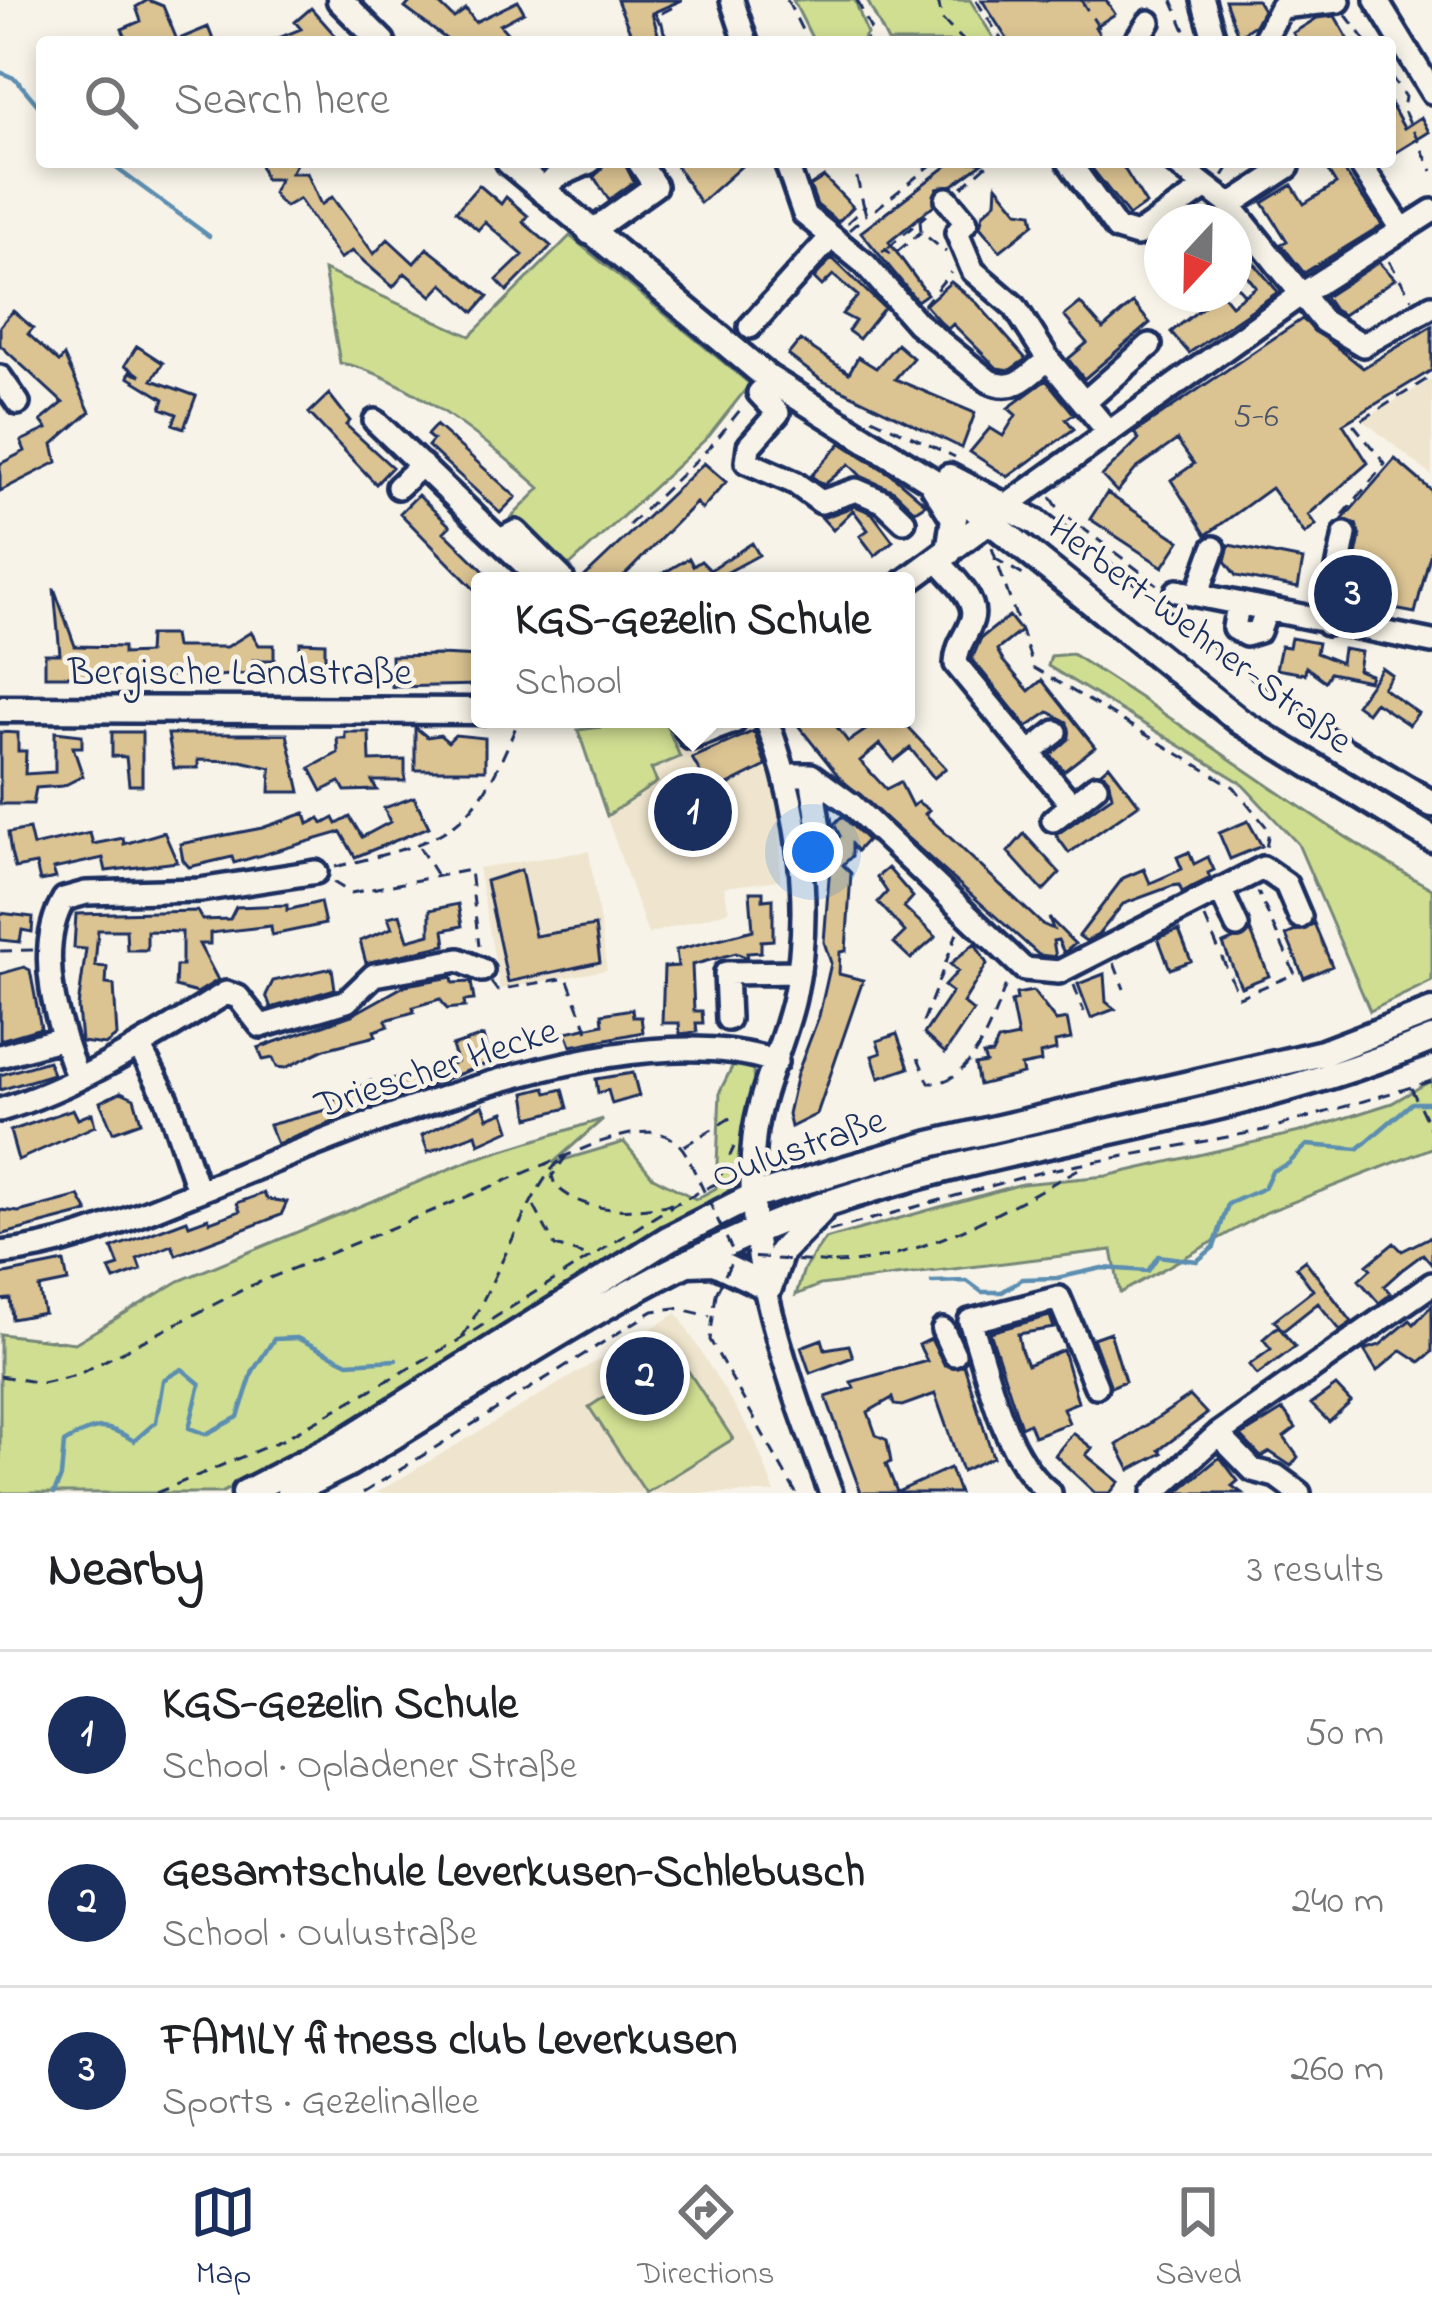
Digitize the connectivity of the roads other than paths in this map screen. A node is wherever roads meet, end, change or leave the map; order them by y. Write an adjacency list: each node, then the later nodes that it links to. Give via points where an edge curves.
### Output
1 (340, 0): 8 (main road)
2 (732, 0): 9 (street)
3 (1204, 0): 11 (street)
4 (1395, 0): 6 (street)
5 (1339, 1): 12 (street, via 1281,8)
6 (1377, 1): 13 (street)
7 (1149, 22): 10 (street)
8 (376, 36)
9 (744, 36)
10 (1140, 36)
11 (1213, 36)
12 (1264, 36)
13 (1432, 92)
14 (516, 168): 23 (main road)
15 (576, 168): 23 (street)
16 (643, 168): 29 (street, via 656,186)
17 (788, 168): 31 (street, via 804,214)
18 (1073, 168): 22 (street, via 1118,229 1137,235)
19 (1182, 168): 22 (street)
20 (1285, 168): 26 (street)
21 (1363, 168): 28 (street)
22 (1206, 187): 25 (street)
23 (542, 192): 29 (main road)
24 (947, 200): 36 (street, via 965,223 957,233 973,272 1015,307)
25 (1229, 204)
26 (1231, 204)
27 (1432, 211): 28 (street)
28 (1402, 229): 32 (street)
29 (589, 233): 38 (main road)
30 (1252, 233): 32 (street)
31 (840, 234): 34 (street); 36 (street, via 914,320 1003,388)
32 (1300, 295): 33 (street, via 1323,321 1363,345); 42 (street, via 1167,401)
33 (1426, 309)
34 (751, 327)
35 (1150, 345): 39 (street)
36 (1048, 359): 39 (street)
37 (0, 377): 40 (street)
38 (770, 379): 43 (main road); 48 (street, via 759,393 778,413 749,446 747,462 821,502 856,490)
39 (1085, 402): 42 (street)
40 (18, 403)
41 (375, 421): 44 (street)
42 (1106, 429): 47 (street)
43 (881, 445): 45 (main road); 47 (main road)
44 (422, 465): 46 (street); 53 (street)
45 (930, 479): 47 (main road); 51 (main road, via 954,518)
46 (398, 487)
47 (999, 513): 51 (main road); 52 (main road, Herbert-Wehner-Straße); 67 (main road, Herbert-Wehner-Straße, via 1256,698)
48 (904, 521)
49 (1345, 534): 55 (street)
50 (1214, 548): 55 (street, via 1187,593)
51 (943, 556): 52 (main road, via 1006,548); 54 (main road); 63 (street, via 973,604 956,664)
52 (1033, 559): 70 (main road, Herbert-Wehner-Straße, via 1241,722)
53 (542, 572)
54 (915, 576)
55 (1328, 624): 56 (street)
56 (1432, 642)
57 (0, 709): 58 (main road, Bergische Landstraße)
58 (471, 711)
59 (685, 728): 60 (street, via 691,738)
60 (718, 728)
61 (769, 728): 65 (street)
62 (1056, 732): 63 (street)
63 (1029, 753): 68 (street)
64 (811, 775): 65 (street); 71 (street); 73 (street, via 1024,969 1059,972)
65 (788, 776): 77 (street, via 798,844)
66 (1096, 786): 68 (street)
67 (1432, 804)
68 (1072, 805): 69 (street)
69 (1053, 820)
70 (1432, 839)
71 (821, 841)
72 (316, 872): 80 (street, via 64,899 52,919 53,1005)
73 (1220, 889): 74 (street, via 1257,871 1286,884); 75 (street)
74 (1300, 917)
75 (1237, 926)
76 (482, 970): 82 (street, via 459,960 374,975 347,1001 261,1026 226,993)
77 (799, 972): 79 (street, via 726,974); 84 (street)
78 (1432, 1011): 88 (main road, Oulustraße, via 1323,1053 930,1144)
79 (728, 1019)
80 (62, 1038): 83 (street); 85 (street)
81 (1432, 1040): 89 (main road, Oulustraße, via 1330,1076)
82 (140, 1048): 85 (street); 87 (street)
83 (0, 1056)
84 (776, 1062): 87 (street, Driescher Hecke, via 719,1045 597,1055 492,1083); 88 (street, via 754,1134)
85 (78, 1079): 86 (street)
86 (0, 1110)
87 (198, 1191): 91 (street, Driescher Hecke, via 84,1239)
88 (752, 1197): 90 (street); 100 (main road, Oulustraße, via 668,1239 342,1443)
89 (831, 1203): 90 (main road, Oulustraße); 94 (main road, via 781,1252)
90 (754, 1229): 92 (main road, Oulustraße); 94 (street)
91 (0, 1253)
92 (681, 1263): 94 (main road, via 714,1262); 101 (main road, Oulustraße)
93 (1432, 1284): 98 (street)
94 (769, 1288): 102 (street, via 789,1381)
95 (943, 1330): 96 (street)
96 (954, 1354)
97 (1096, 1386): 99 (street, via 1059,1298 970,1321)
98 (1218, 1433): 104 (street); 105 (street, via 1253,1470)
99 (1020, 1484): 103 (street)
100 (245, 1493)
101 (289, 1493)
102 (831, 1493)
103 (1049, 1493)
104 (1154, 1493)
105 (1299, 1493)

